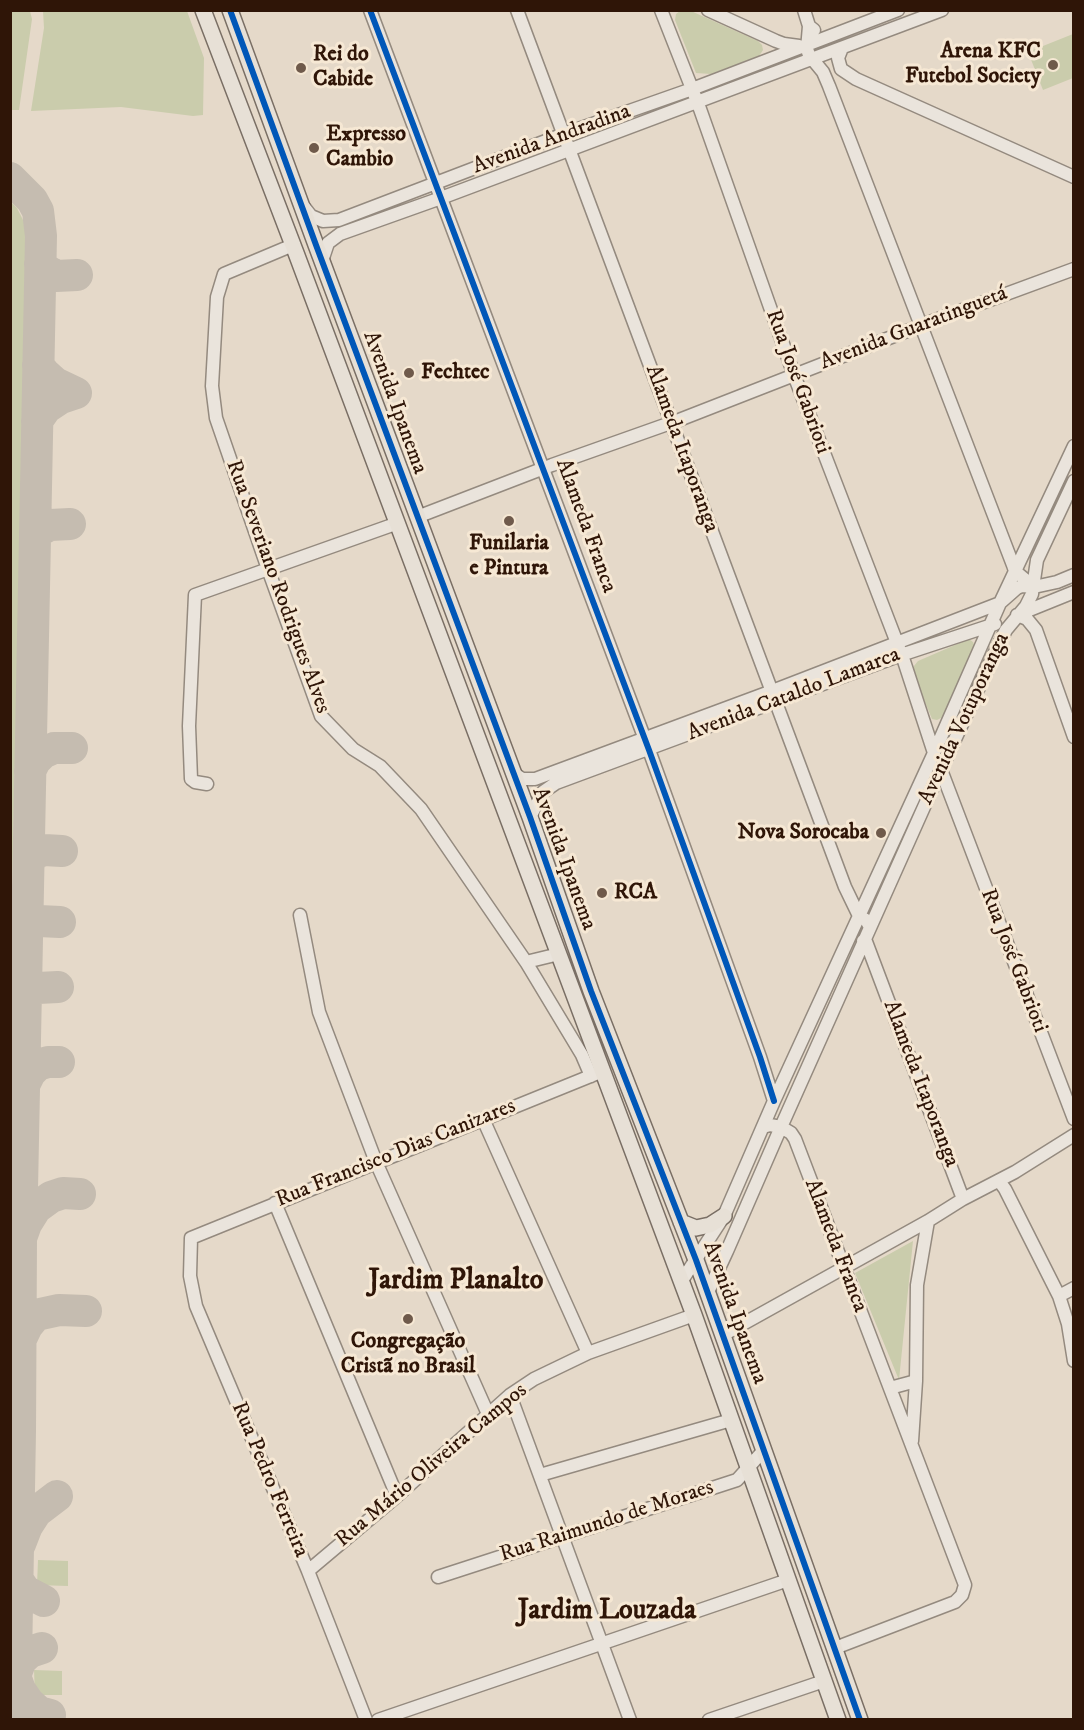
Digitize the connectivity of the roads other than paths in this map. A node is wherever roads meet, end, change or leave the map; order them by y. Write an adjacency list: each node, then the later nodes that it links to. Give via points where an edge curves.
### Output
1 (203, 10): 27 (main road, Avenida Ipanema)
2 (230, 10): 26 (main road, Avenida Ipanema)
3 (370, 10): 24 (street, Alameda Franca)
4 (517, 10): 21 (street, Alameda Itaporanga)
5 (708, 10): 12 (street, via 776,41)
6 (804, 10): 10 (street)
7 (898, 10): 11 (street, Avenida Andradina)
8 (942, 10): 13 (street, Avenida Andradina)
9 (663, 12): 18 (street, Rua José Gabrioti)
10 (810, 26): 11 (street); 12 (street)
11 (822, 39): 12 (street, Avenida Andradina); 14 (street)
12 (805, 46): 15 (street); 18 (street, Avenida Andradina)
13 (842, 48): 14 (street, Avenida Andradina); 16 (street, via 838,58)
14 (829, 52): 15 (street, Avenida Andradina); 16 (street)
15 (812, 59): 19 (street, via 823,72); 20 (street, Avenida Andradina)
16 (841, 69): 17 (street)
17 (856, 79): 19 (street, via 843,78); 23 (street)
18 (692, 89): 20 (street, Rua José Gabrioti); 21 (street, Avenida Andradina)
19 (831, 92): 30 (street)
20 (697, 102): 22 (street, Avenida Andradina); 31 (street, Rua José Gabrioti)
21 (564, 134): 22 (street, Alameda Itaporanga); 24 (street, Avenida Andradina)
22 (570, 150): 25 (street, Avenida Andradina); 32 (street, Alameda Itaporanga)
23 (1074, 177)
24 (435, 183): 25 (street, Alameda Franca); 26 (street, Avenida Andradina, via 339,220 323,221 311,216)
25 (441, 198): 28 (street, Avenida Andradina, via 340,234 328,243); 34 (street, Alameda Franca)
26 (301, 204): 28 (main road, Avenida Ipanema)
27 (293, 245): 37 (main road, Avenida Ipanema); 41 (street, Rua Severiano Rodrigues Alves, via 224,274 217,297 212,386 216,418)
28 (322, 261): 36 (main road, Avenida Ipanema)
29 (1074, 269): 30 (street, Avenida Guaratinguetá)
30 (921, 326): 31 (street, Avenida Guaratinguetá); 39 (street)
31 (794, 375): 32 (street, Avenida Guaratinguetá); 53 (street, Rua José Gabrioti)
32 (671, 422): 34 (street, Avenida Guaratinguetá); 54 (street, Alameda Itaporanga)
33 (1074, 446): 38 (street, Avenida Votuporanga)
34 (544, 468): 36 (street, Avenida Guaratinguetá); 55 (street, Alameda Franca)
35 (1074, 481): 40 (street, Avenida Votuporanga)
36 (417, 517): 60 (main road, Avenida Ipanema)
37 (398, 523): 41 (street); 70 (main road, Avenida Ipanema)
38 (1030, 541): 39 (street, via 1018,548); 42 (street, Avenida Votuporanga)
39 (1005, 544): 42 (street)
40 (1036, 567): 44 (street, via 1041,577); 45 (street, Avenida Votuporanga)
41 (268, 569): 61 (street, via 195,595 189,726 191,779); 71 (street, Rua Severiano Rodrigues Alves, via 321,716 353,749 380,766 421,809)
42 (1016, 571): 45 (street); 47 (street, Avenida Votuporanga)
43 (1074, 575): 44 (street, Avenida Cataldo Lamarca)
44 (1057, 582): 45 (street, Avenida Cataldo Lamarca)
45 (1034, 587): 47 (street, Avenida Votuporanga, via 1029,600); 47 (street, Avenida Cataldo Lamarca, via 1017,588)
46 (1074, 592): 47 (street, Avenida Cataldo Lamarca, via 1031,608)
47 (1005, 612): 48 (street, Avenida Cataldo Lamarca); 50 (street, via 1031,623); 51 (street, Avenida Votuporanga); 53 (street, Avenida Cataldo Lamarca)
48 (991, 625): 49 (street, Avenida Cataldo Lamarca); 52 (street, Avenida Votuporanga)
49 (966, 633): 52 (street, via 976,634); 53 (street, Avenida Cataldo Lamarca)
50 (1037, 633): 51 (street, via 1022,625); 56 (street)
51 (1003, 635): 59 (street, Avenida Votuporanga)
52 (981, 646): 58 (street, Avenida Votuporanga)
53 (899, 649): 54 (street, Avenida Cataldo Lamarca); 58 (street, Rua José Gabrioti)
54 (774, 697): 55 (street, Avenida Cataldo Lamarca); 57 (street, Avenida Cataldo Lamarca); 66 (street, Alameda Itaporanga)
55 (644, 737): 57 (street, Alameda Franca); 60 (street, Avenida Cataldo Lamarca, via 535,779 522,779)
56 (1074, 737)
57 (649, 750): 64 (street, Avenida Cataldo Lamarca, via 556,783 543,792); 74 (street, Alameda Franca)
58 (934, 753): 65 (street, Avenida Votuporanga)
59 (941, 770): 62 (street, Avenida Votuporanga); 63 (street, Rua José Gabrioti)
60 (512, 771): 64 (main road, Avenida Ipanema)
61 (207, 784)
62 (928, 798): 63 (street, via 938,793); 69 (street, Avenida Votuporanga)
63 (953, 802): 79 (street, Rua José Gabrioti)
64 (530, 817): 89 (main road, Avenida Ipanema, via 591,991)
65 (874, 886): 66 (street, via 861,890); 68 (street, Avenida Votuporanga)
66 (845, 887): 68 (street, Alameda Itaporanga)
67 (300, 915): 83 (street, via 319,1012)
68 (855, 925): 69 (street, via 866,920); 69 (street, via 854,941 861,942); 75 (street, Avenida Votuporanga)
69 (868, 933): 72 (street, Avenida Votuporanga); 73 (street, Alameda Itaporanga)
70 (560, 954): 71 (street); 76 (main road, Avenida Ipanema)
71 (526, 962): 76 (street, Rua Severiano Rodrigues Alves)
72 (853, 966): 73 (street, via 863,962); 81 (street, Avenida Votuporanga)
73 (876, 968): 85 (street, Alameda Itaporanga)
74 (760, 1057): 75 (street, via 780,1069); 77 (street, Alameda Franca)
75 (791, 1064): 77 (street, Avenida Votuporanga)
76 (597, 1074): 78 (street, Rua Francisco Dias Canizares); 93 (main road, Avenida Ipanema)
77 (774, 1101): 80 (street, Avenida Votuporanga)
78 (483, 1119): 83 (street, Rua Francisco Dias Canizares); 99 (street)
79 (1074, 1119)
80 (763, 1127): 81 (street); 87 (street, Avenida Votuporanga)
81 (781, 1127): 92 (street, Alameda Franca, via 795,1139); 95 (street, Avenida Votuporanga)
82 (1074, 1135): 84 (street)
83 (376, 1162): 86 (street, Rua Francisco Dias Canizares); 104 (street)
84 (999, 1181): 85 (street); 96 (street)
85 (963, 1199): 88 (street)
86 (275, 1203): 90 (street, Rua Francisco Dias Canizares); 110 (street)
87 (724, 1216): 89 (main road, via 696,1228); 91 (street, Avenida Votuporanga)
88 (928, 1221): 92 (street); 101 (street, Alameda Franca, via 917,1285)
89 (681, 1222): 91 (main road, Avenida Ipanema)
90 (190, 1238): 112 (street, Rua Pedro Ferreira, via 190,1276 196,1306)
91 (696, 1260): 93 (street, Avenida Votuporanga); 95 (main road, Avenida Ipanema)
92 (843, 1268): 98 (street); 102 (street, Alameda Franca)
93 (681, 1282): 97 (main road, Avenida Ipanema)
94 (1074, 1288): 96 (street)
95 (708, 1292): 98 (main road, Avenida Ipanema)
96 (1059, 1296): 100 (street)
97 (694, 1315): 99 (street, Rua Mário Oliveira Campos); 105 (main road, Avenida Ipanema)
98 (723, 1335): 107 (main road, Avenida Ipanema)
99 (588, 1353): 103 (street, Rua Mário Oliveira Campos, via 534,1378)
100 (1074, 1361)
101 (916, 1382): 102 (street); 106 (street, Alameda Franca)
102 (890, 1388): 106 (street, Alameda Franca)
103 (510, 1395): 104 (street, Rua Mário Oliveira Campos); 109 (street)
104 (488, 1414): 110 (street, Rua Mário Oliveira Campos)
105 (731, 1420): 108 (main road, Avenida Ipanema); 109 (street)
106 (912, 1446): 116 (street, Alameda Franca, via 965,1585 963,1595 955,1602)
107 (764, 1450): 108 (street, Rua Raimundo de Moraes); 116 (main road, Avenida Ipanema)
108 (748, 1468): 111 (street, Rua Raimundo de Moraes, via 736,1480); 114 (main road, Avenida Ipanema)
109 (540, 1474): 111 (street)
110 (397, 1496): 112 (street, Rua Mário Oliveira Campos)
111 (562, 1536): 113 (street, Rua Raimundo de Moraes); 115 (street)
112 (308, 1571): 118 (street, Rua Pedro Ferreira)
113 (438, 1577)
114 (788, 1580): 115 (street); 117 (main road, Avenida Ipanema)
115 (602, 1643): 119 (street); 120 (street)
116 (835, 1648): 123 (main road, Avenida Ipanema)
117 (824, 1681): 121 (street); 122 (main road, Avenida Ipanema)
118 (366, 1719)
119 (378, 1719)
120 (630, 1719)
121 (709, 1719)
122 (838, 1719)
123 (860, 1719)

